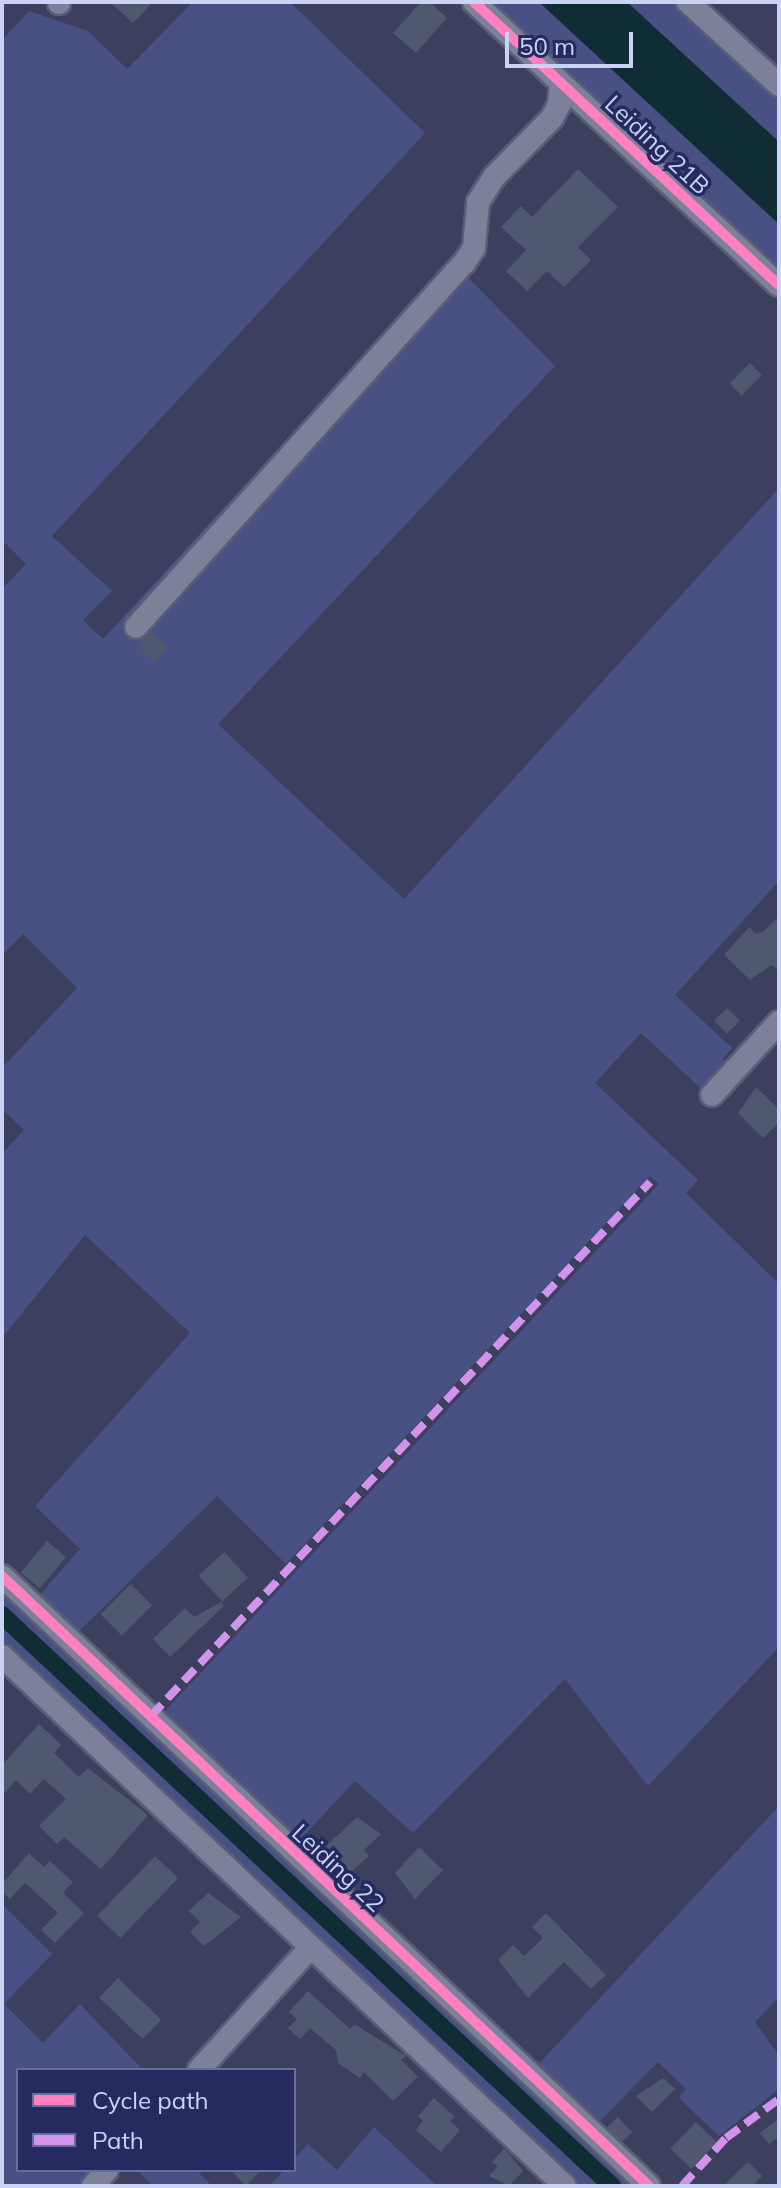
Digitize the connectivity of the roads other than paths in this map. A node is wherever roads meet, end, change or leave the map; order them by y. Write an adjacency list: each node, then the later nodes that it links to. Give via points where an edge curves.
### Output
1 (474, 2): 3 (street, Leiding 21B)
2 (688, 2): 4 (street)
3 (561, 83): 5 (street, Leiding 21B); 6 (street, via 552,118 494,177 478,202 474,248 464,263)
4 (779, 85)
5 (779, 285)
6 (136, 627)
7 (779, 1022): 8 (street)
8 (712, 1095)
9 (2, 1576): 14 (street, Leiding 22)
10 (2, 1656): 11 (street)
11 (311, 1947): 12 (street); 13 (street)
12 (201, 2068)
13 (565, 2186)
14 (649, 2186)

